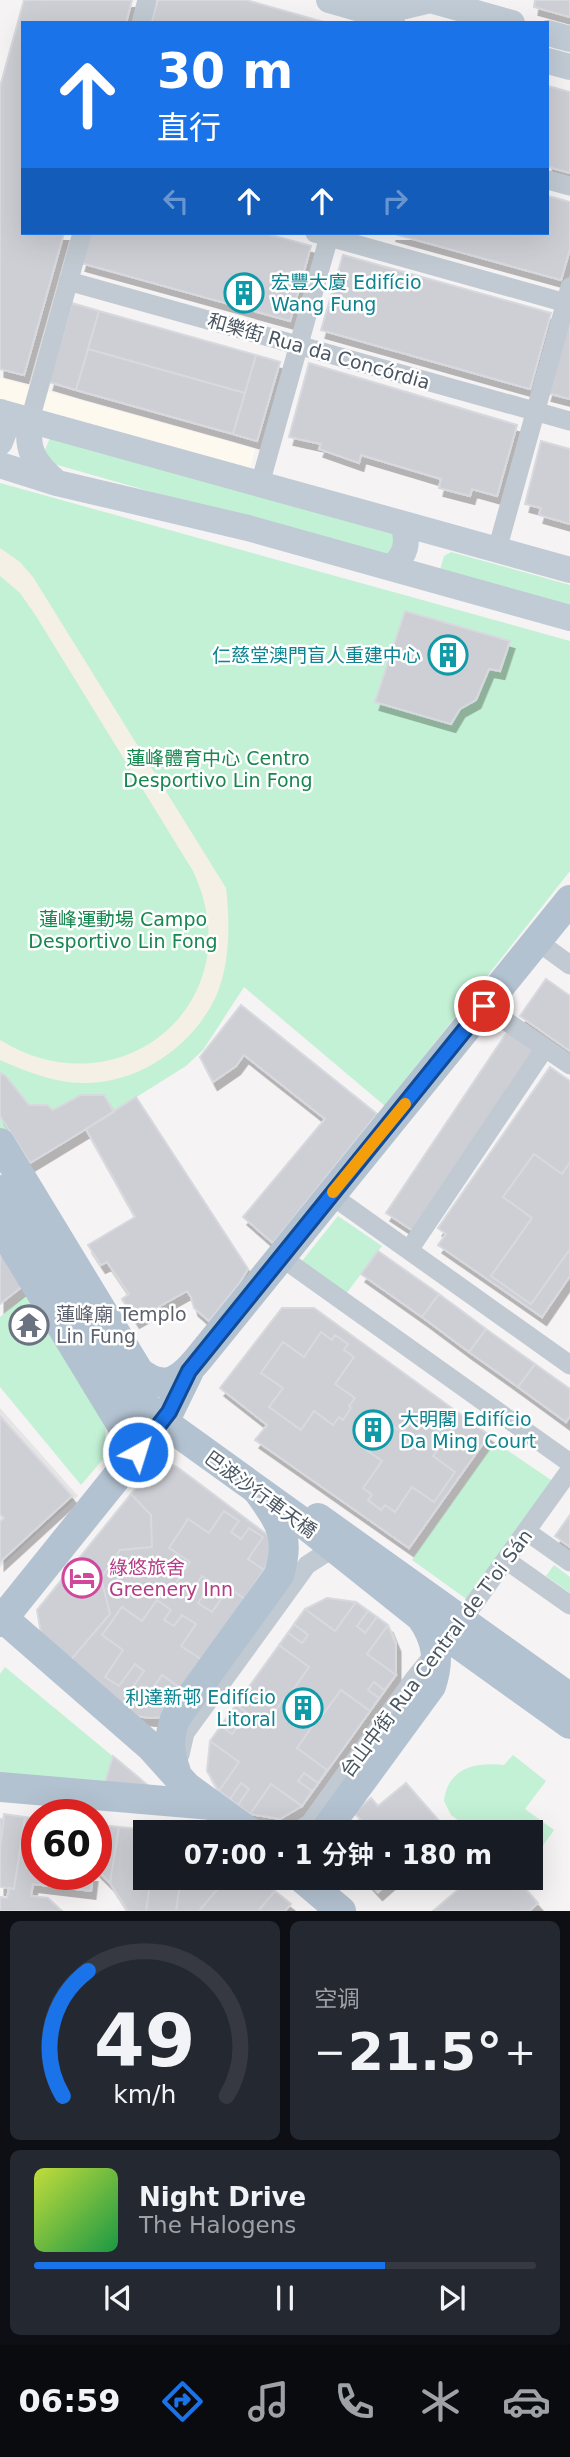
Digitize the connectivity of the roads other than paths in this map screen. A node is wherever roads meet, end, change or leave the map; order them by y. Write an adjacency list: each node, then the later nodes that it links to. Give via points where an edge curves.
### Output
1 (147, 0): 4 (street)
2 (329, 0): 3 (main road)
3 (392, 19): 5 (main road, via 430,0)
4 (142, 21)
5 (505, 21)
6 (549, 33): 7 (main road)
7 (570, 39)
8 (549, 61): 9 (main road)
9 (570, 67)
10 (549, 180): 11 (street)
11 (570, 186)
12 (81, 235): 15 (street)
13 (325, 235): 17 (street)
14 (329, 235): 16 (street)
15 (68, 281): 17 (street, 和樂街 Rua da Concórdia); 20 (street)
16 (569, 298): 18 (street)
17 (298, 345): 18 (street, 和樂街 Rua da Concórdia); 25 (street)
18 (535, 411): 21 (street, 和樂街 Rua da Concórdia); 27 (street)
19 (1, 412): 20 (main road); 22 (main road, via 5,429)
20 (30, 420): 24 (main road, via 32,455); 25 (main road)
21 (570, 421)
22 (0, 442)
23 (0, 466): 24 (main road)
24 (57, 483): 28 (main road)
25 (260, 484): 26 (main road)
26 (403, 524): 27 (main road); 28 (main road, via 407,543)
27 (496, 550): 29 (main road)
28 (391, 568): 30 (main road)
29 (570, 570)
30 (570, 618)
31 (570, 900): 32 (main road)
32 (537, 941): 33 (street); 34 (main road)
33 (570, 965)
34 (484, 1006): 35 (street); 39 (main road)
35 (545, 1048): 36 (street); 41 (street)
36 (570, 1065)
37 (0, 1143): 44 (main road, via 139,1372 158,1383)
38 (0, 1175): 40 (main road)
39 (331, 1195): 41 (street); 42 (main road)
40 (4, 1207): 46 (main road); 49 (main road, 巴波沙行車天橋, bridge, via 114,1372 138,1400)
41 (409, 1250): 43 (street)
42 (281, 1257): 44 (main road); 47 (street)
43 (570, 1365)
44 (189, 1371): 45 (main road)
45 (169, 1412): 46 (main road); 51 (main road)
46 (134, 1456): 56 (main road)
47 (570, 1463)
48 (570, 1470): 50 (street, 台山中街 Rua Central de T'oi Sán)
49 (257, 1490): 55 (main road, 巴波沙行車天橋, bridge); 60 (main road, via 279,1521 285,1557 279,1575 175,1718 169,1736 170,1755)
50 (526, 1531): 52 (street, 台山中街 Rua Central de T'oi Sán); 53 (street)
51 (364, 1551): 57 (main road); 60 (street, via 324,1554 307,1566 186,1733 180,1751)
52 (506, 1560): 54 (street); 57 (street, 台山中街 Rua Central de T'oi Sán)
53 (570, 1562)
54 (570, 1605)
55 (421, 1617): 59 (main road, 巴波沙行車天橋, bridge); 65 (main road, bridge, via 437,1650 431,1686)
56 (2, 1620): 60 (main road, via 151,1746)
57 (462, 1621): 58 (main road); 64 (street, 台山中街 Rua Central de T'oi Sán)
58 (570, 1698)
59 (570, 1724)
60 (181, 1779): 62 (main road)
61 (0, 1787): 62 (main road)
62 (213, 1805): 63 (main road)
63 (233, 1820)
64 (312, 1820)
65 (332, 1820)
66 (316, 1890): 67 (main road)
67 (341, 1911)

